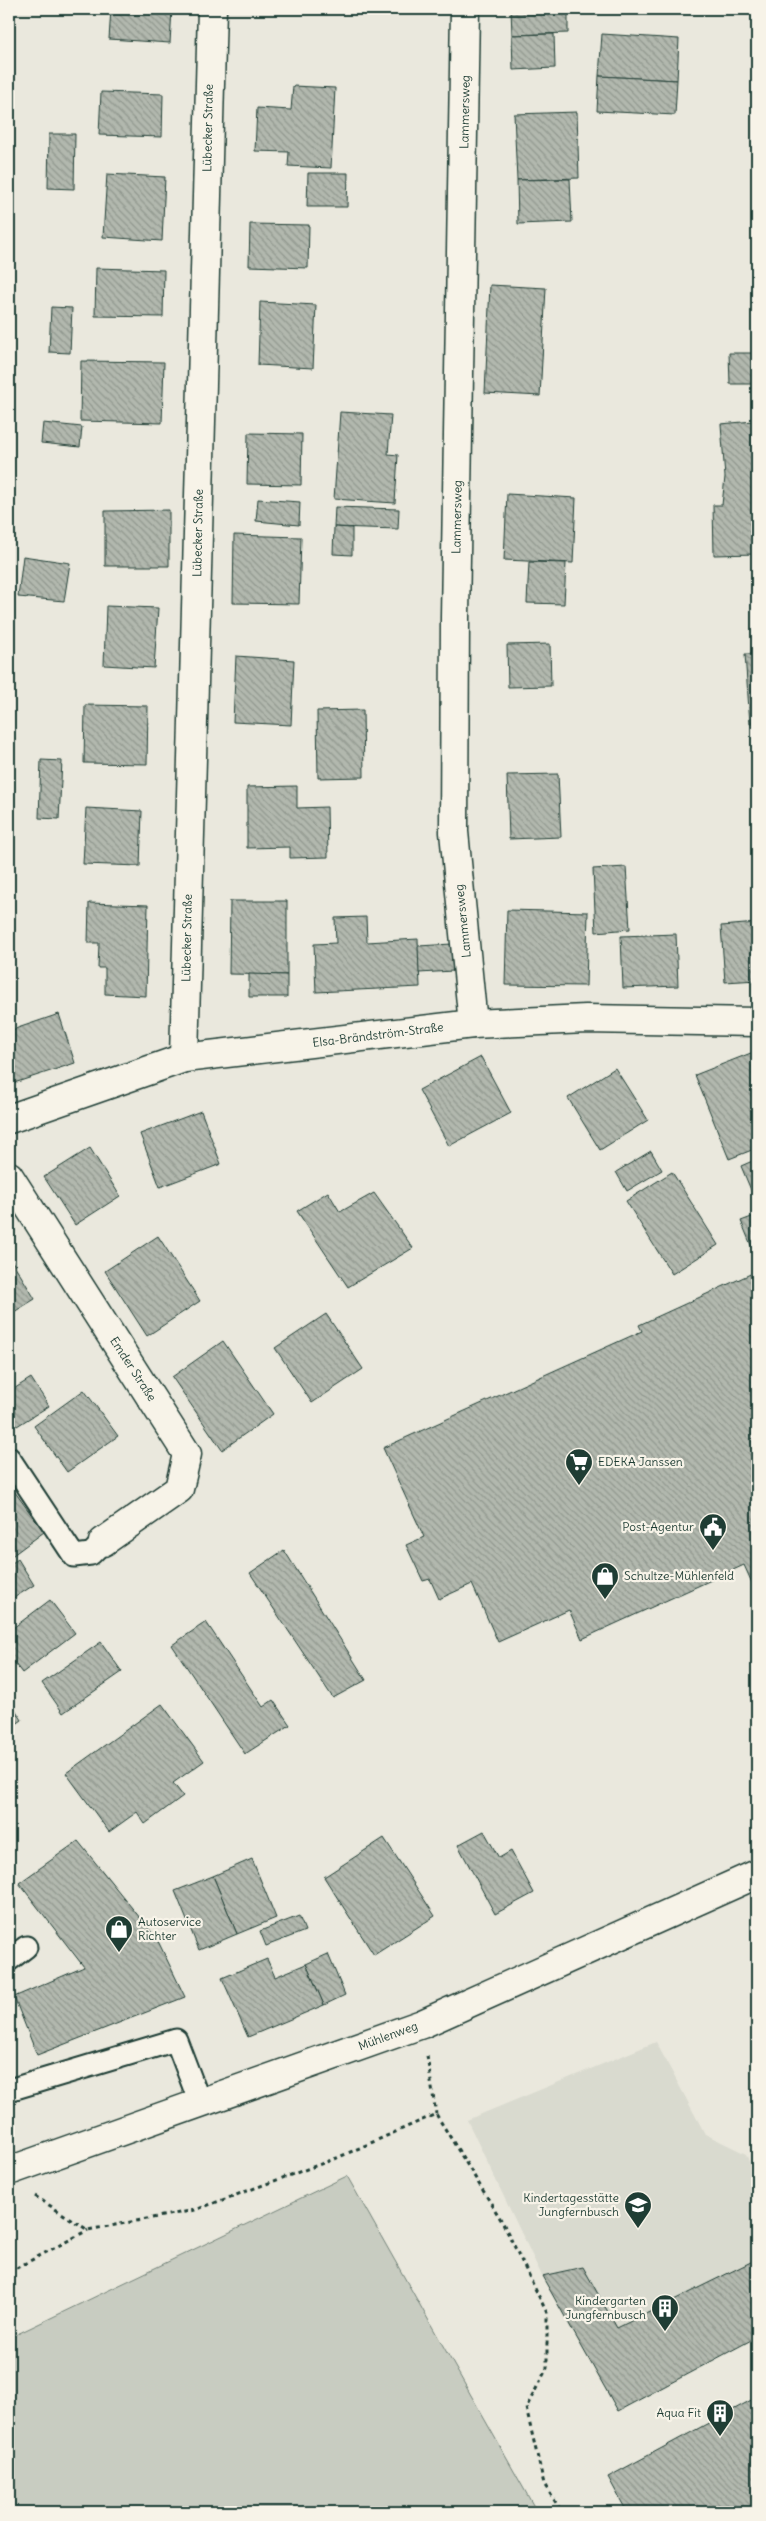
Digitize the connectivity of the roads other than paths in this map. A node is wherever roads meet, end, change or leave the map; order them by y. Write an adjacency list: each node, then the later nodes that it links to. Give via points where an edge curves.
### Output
1 (212, 9): 5 (street, Lübecker Straße)
2 (465, 9): 4 (street, Lammersweg, via 454,832)
3 (757, 1022): 4 (street, Elsa-Brändström-Straße, via 586,1019)
4 (473, 1024): 5 (street, Elsa-Brändström-Straße)
5 (184, 1058): 6 (street, Elsa-Brändström-Straße)
6 (9, 1118)
7 (9, 1176): 9 (street, Emder Straße, via 187,1454 179,1489)
8 (9, 1458): 9 (lane, via 74,1556 91,1554)
9 (103, 1542)
10 (757, 1874): 14 (street, Mühlenweg, via 422,2024)
11 (26, 1947): 12 (lane)
12 (9, 1960)
13 (10, 2088): 14 (lane, via 176,2040)
14 (200, 2103): 15 (street, Mühlenweg)
15 (9, 2171)

